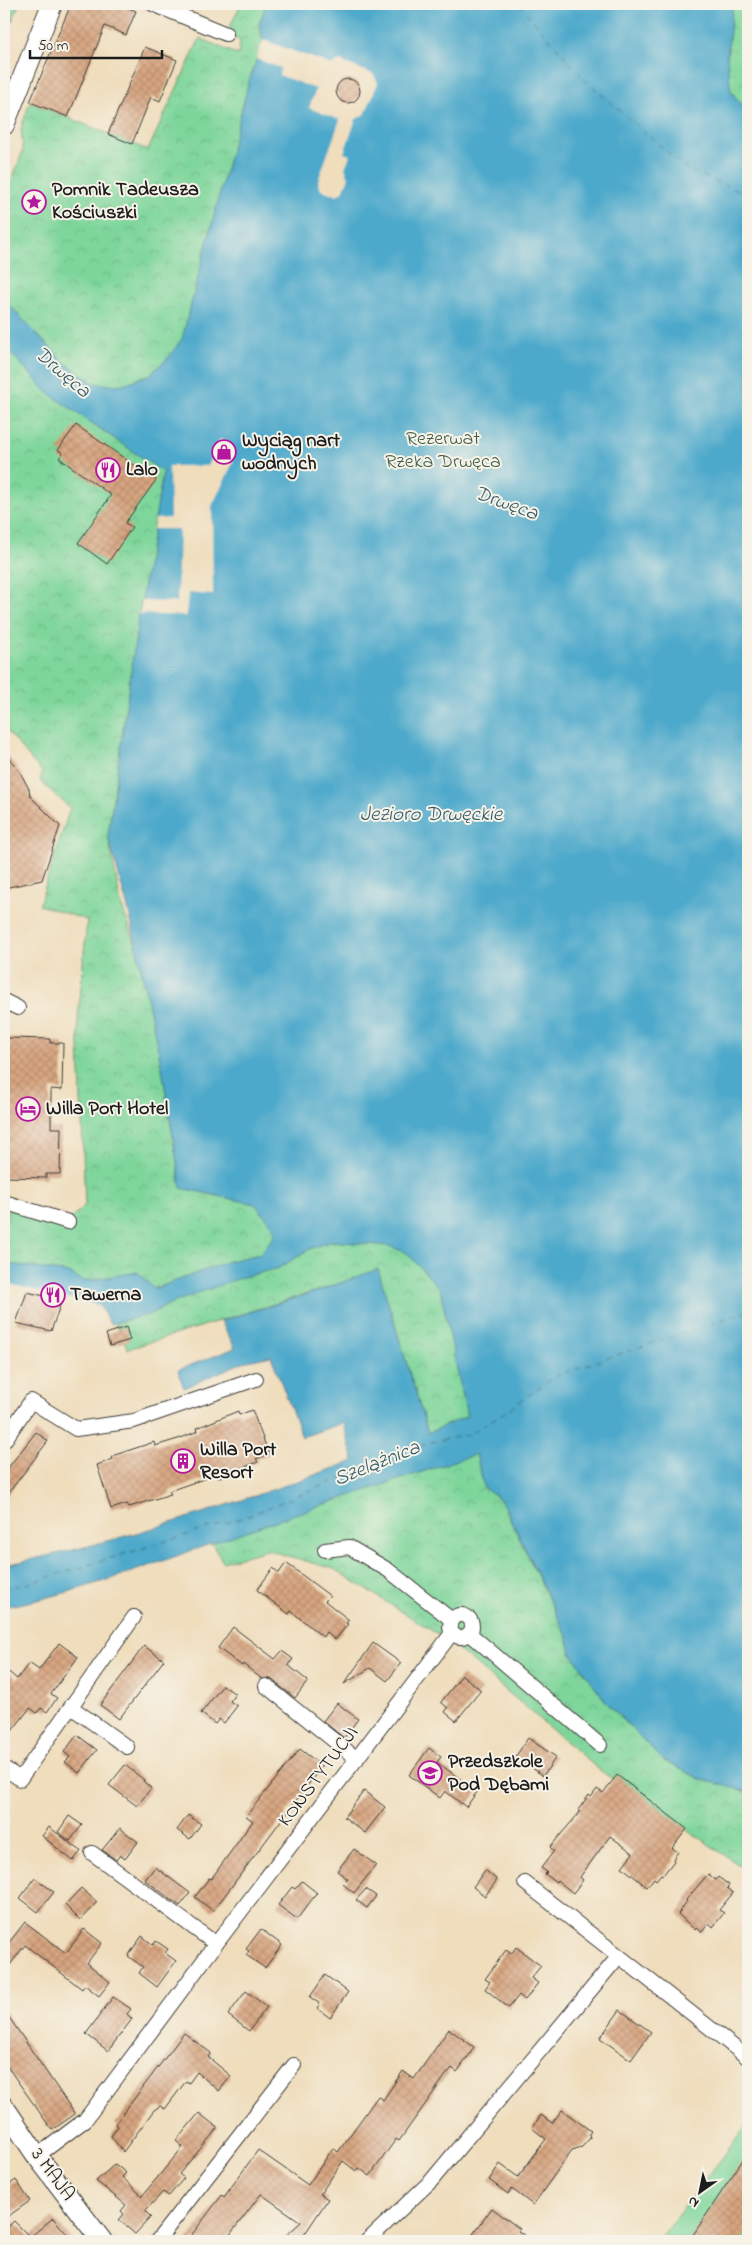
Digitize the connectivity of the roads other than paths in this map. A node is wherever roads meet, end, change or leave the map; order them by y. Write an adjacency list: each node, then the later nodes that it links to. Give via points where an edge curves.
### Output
1 (52, 4): 4 (street)
2 (153, 4): 3 (street)
3 (226, 34)
4 (4, 124)
5 (4, 1001): 6 (street)
6 (18, 1008)
7 (4, 1202): 8 (street)
8 (68, 1222)
9 (256, 1379): 10 (street, via 134,1421 76,1429 31,1401)
10 (4, 1441)
11 (325, 1550): 13 (street, via 349,1547 388,1570)
12 (134, 1617): 16 (street)
13 (452, 1626): 14 (street, via 462,1637); 14 (street, via 460,1615 467,1618 471,1627); 19 (street, KONSTYTUCJI)
14 (469, 1633): 17 (street)
15 (266, 1686): 19 (street)
16 (71, 1707): 18 (street); 20 (street, via 20,1779)
17 (600, 1745)
18 (127, 1747)
19 (358, 1759): 23 (street, KONSTYTUCJI)
20 (4, 1768)
21 (92, 1853): 23 (street)
22 (525, 1883): 24 (street)
23 (216, 1944): 28 (street, KONSTYTUCJI, via 85,2120)
24 (619, 1956): 25 (street); 31 (street, via 431,2181)
25 (748, 2058)
26 (294, 2065): 30 (street)
27 (4, 2107): 28 (street, 3 MAJA)
28 (37, 2156): 29 (street, 3 MAJA)
29 (102, 2241)
30 (157, 2241)
31 (367, 2241)

